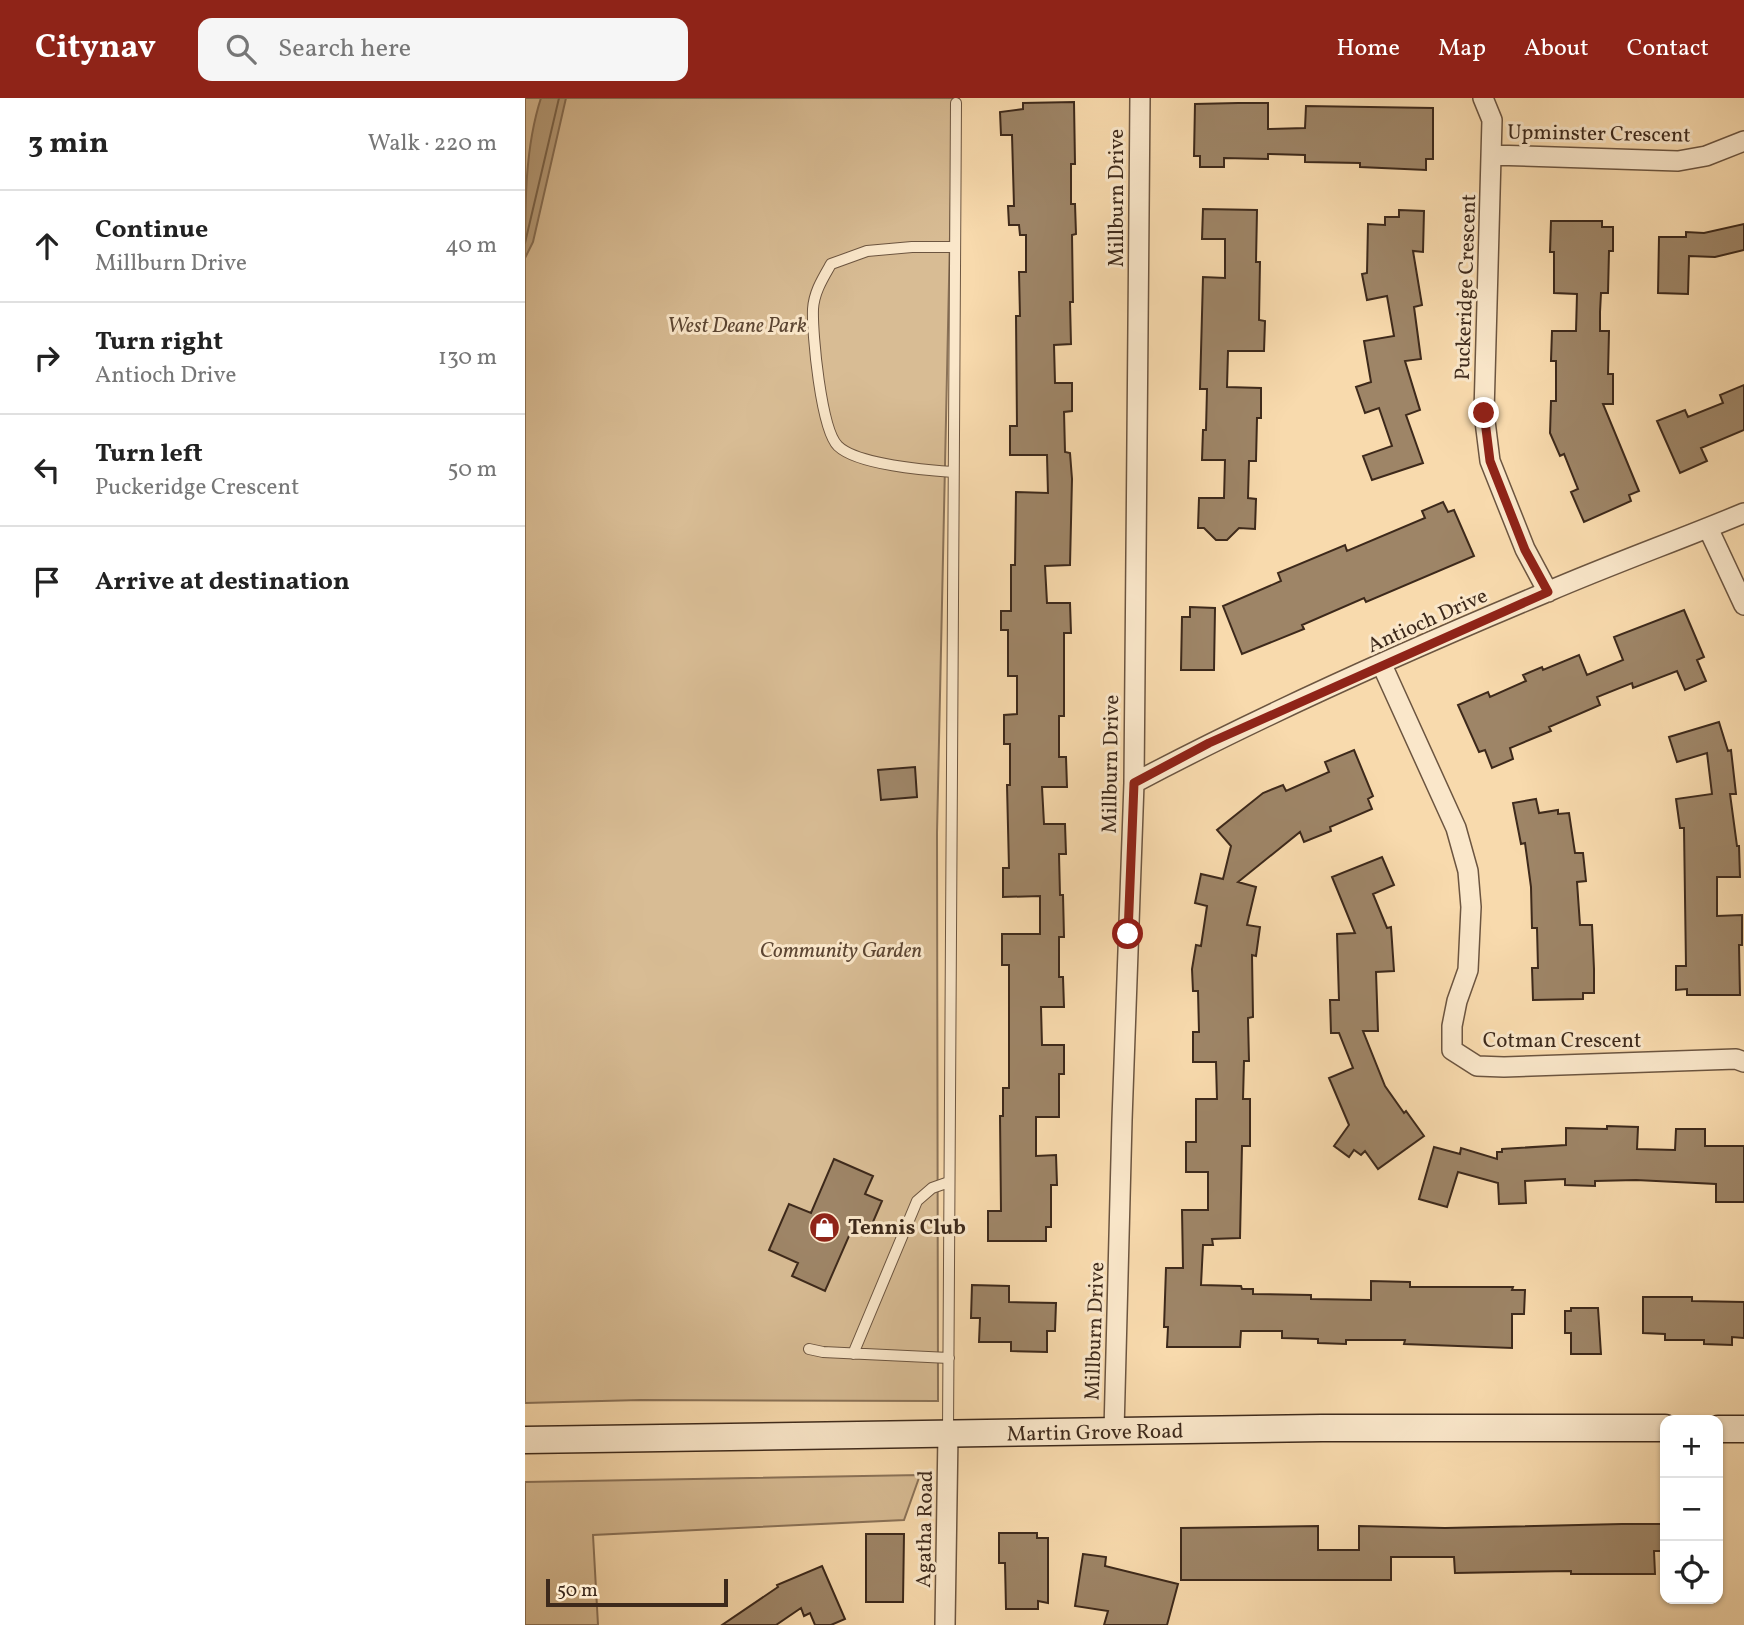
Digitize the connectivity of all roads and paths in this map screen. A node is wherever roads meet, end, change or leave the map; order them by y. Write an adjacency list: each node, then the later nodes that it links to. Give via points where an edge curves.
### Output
1 (1140, 98): 13 (street, Millburn Drive)
2 (1483, 98): 5 (street, Puckeridge Crescent, via 1492,120)
3 (956, 103): 6 (lane)
4 (1744, 141): 5 (street, Upminster Crescent, via 1678,161)
5 (1492, 155): 10 (street, Puckeridge Crescent, via 1484,413 1490,461 1525,550)
6 (955, 247): 7 (lane); 7 (lane, via 867,251 831,264 818,286 813,308 822,407 837,446 871,460)
7 (953, 472): 15 (lane)
8 (1744, 513): 9 (street, Antioch Drive)
9 (1708, 528): 10 (street, Antioch Drive); 11 (street)
10 (1548, 592): 12 (street, Antioch Drive)
11 (1744, 606)
12 (1381, 665): 13 (street, Antioch Drive, via 1209,743); 14 (street, Cotman Crescent, via 1456,828 1468,871 1469,961 1452,1027 1453,1049 1477,1066)
13 (1134, 783): 22 (street, Millburn Drive)
14 (1744, 1062)
15 (949, 1182): 17 (lane, via 932,1188 917,1201); 18 (lane)
16 (809, 1349): 17 (lane)
17 (853, 1354): 18 (lane)
18 (949, 1358): 23 (lane)
19 (1660, 1428): 22 (main road, Martin Grove Road)
20 (1723, 1429): 21 (main road)
21 (1744, 1429)
22 (1114, 1431): 23 (main road, Martin Grove Road)
23 (948, 1434): 24 (main road, Martin Grove Road); 25 (street, Agatha Road)
24 (525, 1440)
25 (945, 1625)

